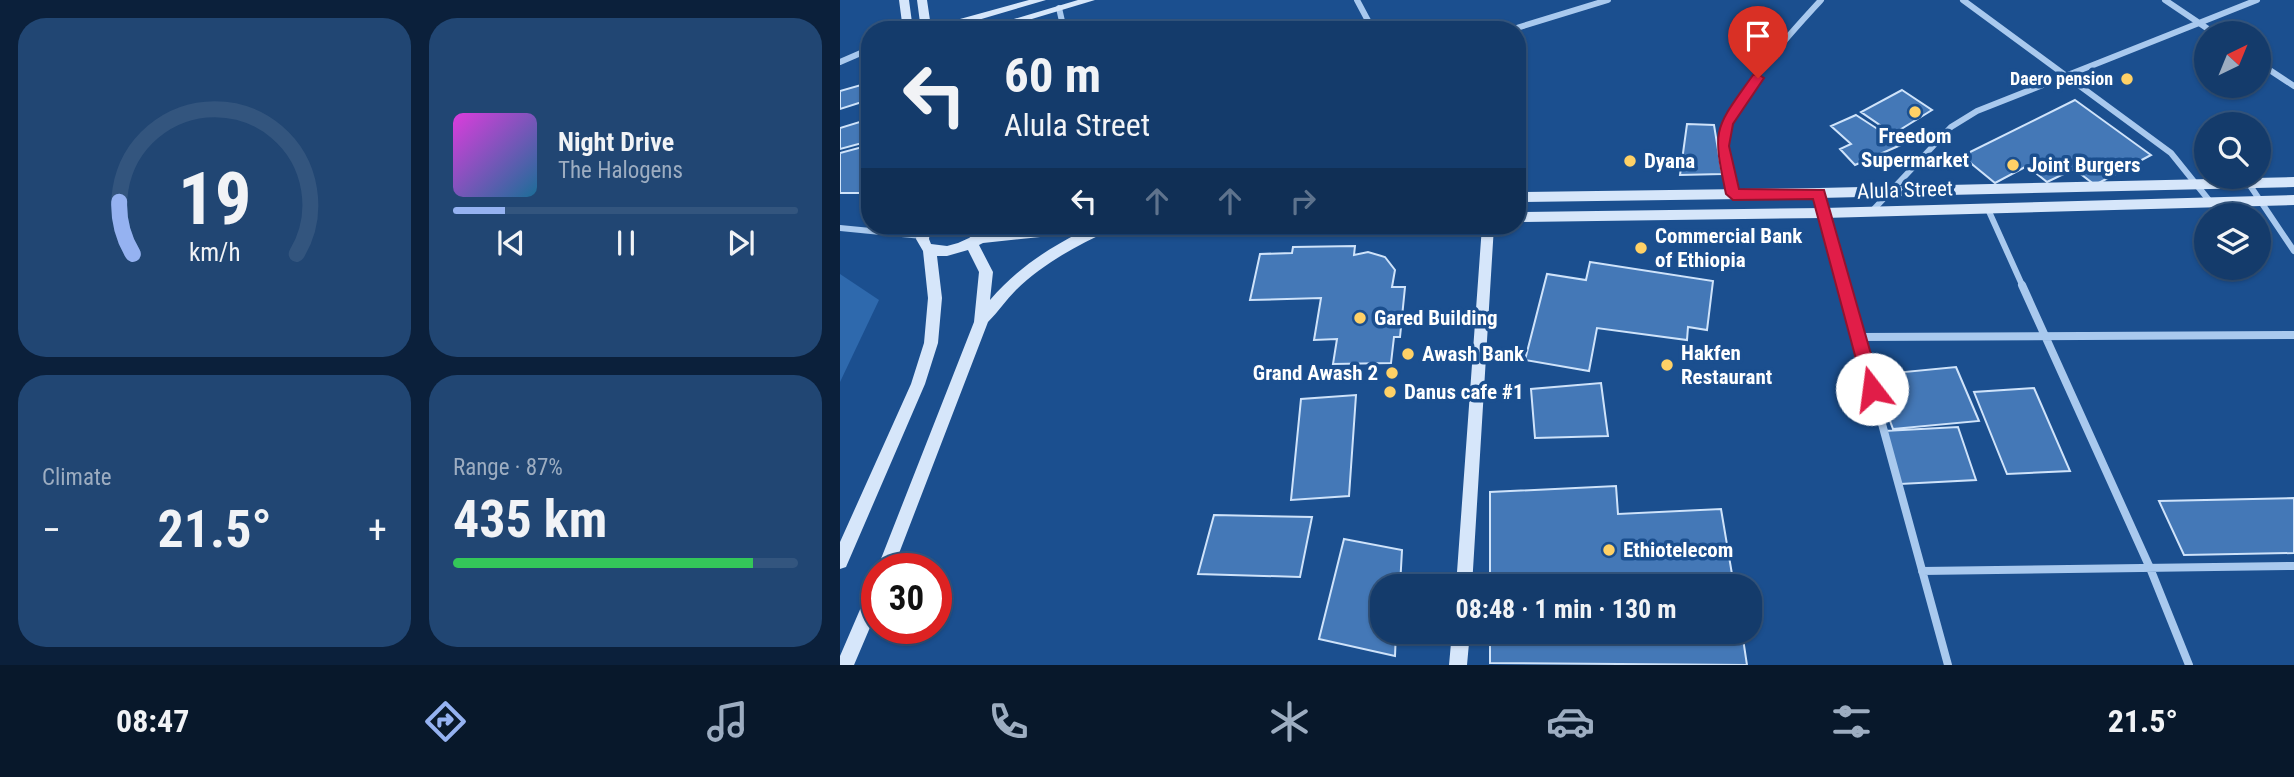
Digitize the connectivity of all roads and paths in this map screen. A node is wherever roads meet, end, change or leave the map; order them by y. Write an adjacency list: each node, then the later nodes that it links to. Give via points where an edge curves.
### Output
1 (904, 0): 12 (street)
2 (922, 0): 13 (street)
3 (1041, 0): 14 (street)
4 (1090, 0): 11 (street)
5 (1357, 0): 17 (street)
6 (1608, 0): 20 (street)
7 (1821, 0): 35 (street, via 1774,55 1726,124 1722,146)
8 (1963, 0): 25 (street)
9 (2165, 0): 18 (street)
10 (2257, 0): 19 (street)
11 (1059, 8): 15 (street); 16 (street)
12 (907, 21)
13 (926, 21)
14 (962, 21)
15 (1014, 21)
16 (1062, 21)
17 (1366, 21)
18 (2196, 21)
19 (2204, 21)
20 (1526, 25)
21 (2194, 25): 25 (street)
22 (861, 52): 23 (street)
23 (840, 62)
24 (2272, 72): 26 (street)
25 (2067, 77): 27 (street, via 2171,153); 33 (street, via 1977,111 1951,127)
26 (2294, 86)
27 (2194, 182)
28 (2294, 182): 29 (street, Alula Street)
29 (2271, 183)
30 (2194, 186): 33 (street, Alula Street)
31 (2200, 189): 39 (street)
32 (2252, 189): 38 (street)
33 (1888, 191): 34 (street, Alula Street); 43 (street)
34 (1819, 193): 35 (street, Alula Street); 44 (street)
35 (1733, 194): 36 (street, Alula Street)
36 (1526, 197)
37 (2294, 200): 38 (street, Alula Street)
38 (2260, 202): 40 (street, Alula Street); 55 (street)
39 (2211, 203)
40 (2236, 203)
41 (2194, 204): 42 (street, Alula Street)
42 (1987, 207): 43 (street, Alula Street); 59 (street)
43 (1873, 210): 44 (street, Alula Street)
44 (1824, 213): 45 (street, Alula Street); 58 (street)
45 (1526, 217)
46 (840, 228): 47 (street)
47 (861, 229)
48 (925, 235): 61 (street, via 935,298 931,343 918,384)
49 (928, 235): 54 (street, via 949,252)
50 (984, 235): 54 (street)
51 (1030, 235): 54 (street)
52 (1086, 235): 56 (street, via 1040,262 1010,287)
53 (1487, 235): 65 (street)
54 (978, 241): 56 (street, via 986,272)
55 (2294, 251)
56 (981, 322): 60 (street)
57 (2294, 335): 59 (street)
58 (1858, 337): 59 (street); 64 (street)
59 (2045, 338): 63 (street)
60 (891, 553)
61 (840, 561)
62 (2294, 566): 63 (street)
63 (2150, 568): 64 (street); 71 (street)
64 (1922, 571): 70 (street)
65 (1465, 574)
66 (861, 628): 68 (street)
67 (1460, 644): 69 (street)
68 (845, 665)
69 (1458, 665)
70 (1948, 665)
71 (2189, 665)

